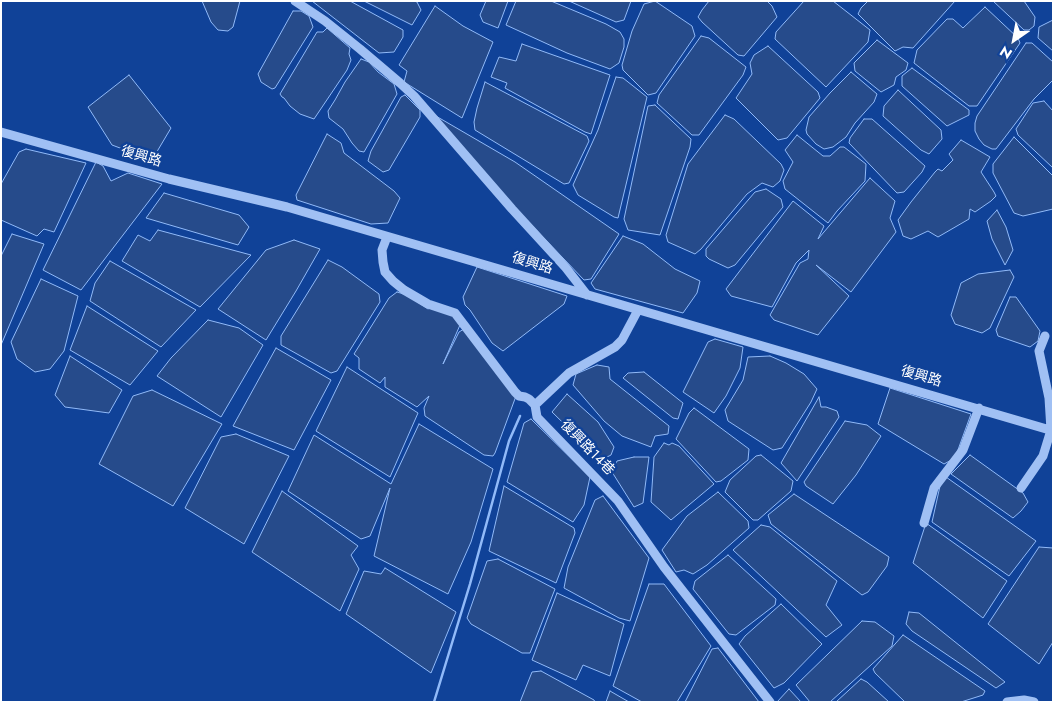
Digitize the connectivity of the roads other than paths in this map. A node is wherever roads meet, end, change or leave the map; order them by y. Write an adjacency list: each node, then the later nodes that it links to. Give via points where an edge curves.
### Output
1 (295, 1): 4 (street, via 339,32 414,96)
2 (1, 132): 3 (street, 復興路)
3 (386, 236): 4 (street, 復興路); 7 (street, 復興路14巷, via 382,250 385,272 404,290 428,304 455,313 514,392)
4 (588, 295): 5 (street, 復興路)
5 (638, 310): 7 (street, via 615,347 569,373); 8 (street, 復興路)
6 (1045, 336): 9 (street, via 1039,351 1050,398)
7 (535, 405): 12 (street, 復興路14巷, via 537,416 618,501 664,567)
8 (979, 408): 9 (street, 復興路); 11 (street, via 963,450 934,488)
9 (1052, 430): 10 (street, via 1043,456)
10 (1021, 488)
11 (924, 523)
12 (770, 702)
13 (1007, 702): 14 (street)
14 (1034, 702)

